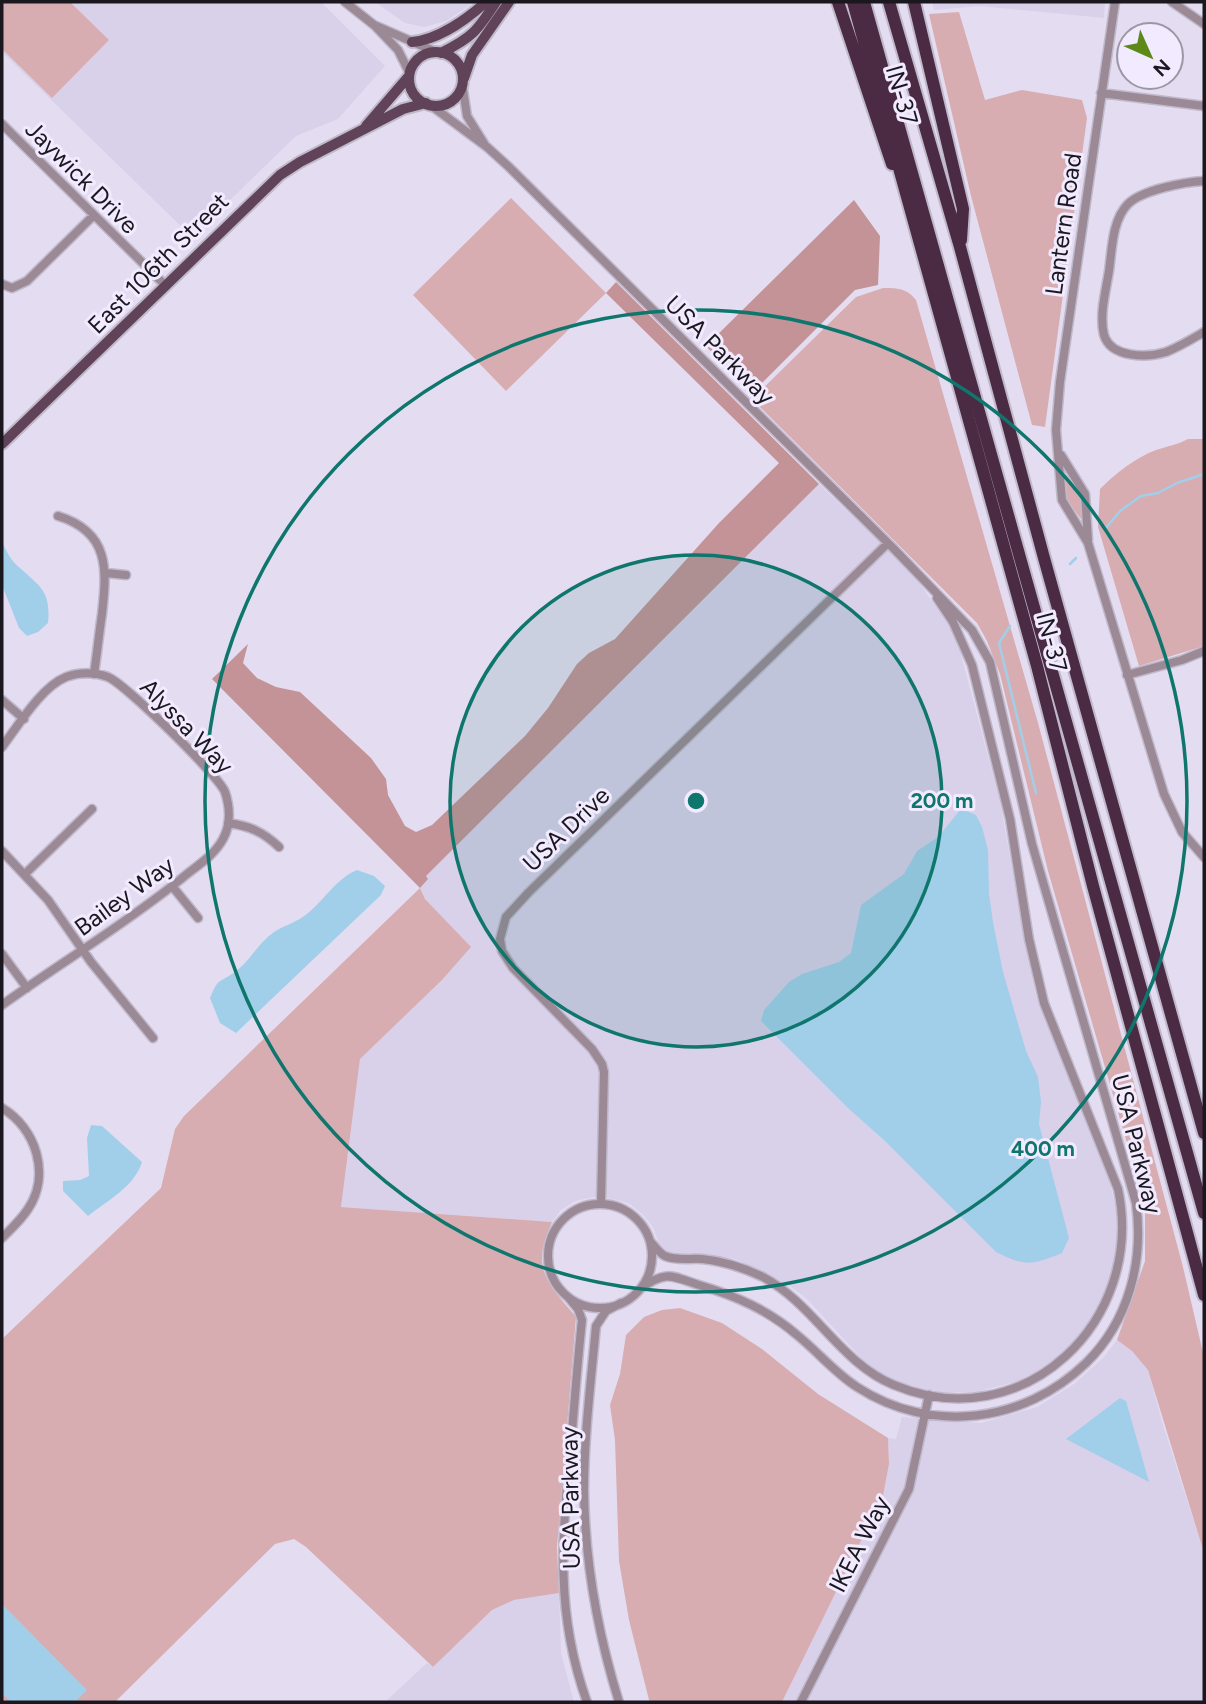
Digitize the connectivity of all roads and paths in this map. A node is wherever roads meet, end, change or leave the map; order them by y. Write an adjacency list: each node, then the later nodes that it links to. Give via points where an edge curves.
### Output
1 (345, 2): 13 (street)
2 (486, 2): 14 (main road, via 439,33)
3 (496, 2): 15 (main road, via 466,41)
4 (509, 2): 17 (main road, via 472,55)
5 (838, 2): 26 (highway)
6 (853, 2): 26 (highway, IN-37)
7 (864, 2): 63 (highway)
8 (889, 2): 27 (highway)
9 (914, 2): 27 (highway, via 963,209)
10 (1115, 2): 18 (street, Lantern Road)
11 (1172, 2): 12 (street)
12 (1204, 24)
13 (374, 25): 14 (street); 16 (street, via 398,50)
14 (412, 42): 15 (street)
15 (439, 52): 16 (main road, via 419,58); 17 (main road, via 457,63)
16 (410, 75): 19 (main road, via 414,94); 22 (main road, East 106th Street)
17 (462, 81): 19 (main road, via 450,101); 23 (street, USA Parkway, via 467,116)
18 (1101, 93): 20 (street); 32 (street, Lantern Road, via 1058,400)
19 (427, 104): 22 (main road, East 106th Street, via 404,109); 23 (street, USA Parkway)
20 (1204, 106)
21 (2, 124): 25 (street, Jaywick Drive)
22 (359, 133): 29 (main road, East 106th Street, via 280,175)
23 (487, 147): 34 (street, USA Parkway)
24 (1204, 181): 30 (street, via 1130,202 1112,245 1103,315 1104,334 1110,345 1123,353 1164,352)
25 (93, 216): 28 (street, via 27,281 12,288); 29 (street, Jaywick Drive)
26 (912, 219): 67 (highway, IN-37)
27 (960, 247): 58 (highway)
28 (2, 284)
29 (166, 286): 31 (main road, East 106th Street)
30 (1204, 332)
31 (3, 440)
32 (1059, 452): 35 (street, Lantern Road, via 1083,490); 35 (street, Lantern Road, via 1062,500)
33 (58, 516): 36 (street, via 77,525 96,543)
34 (888, 543): 38 (street, USA Parkway); 62 (street, USA Drive, via 506,917 500,939 508,961 602,1064)
35 (1088, 543): 41 (street, Lantern Road)
36 (106, 573): 37 (street); 40 (street)
37 (126, 575)
38 (925, 581): 70 (street, USA Parkway, via 953,622 972,665 1010,819 1036,975 1111,1168 1123,1229 1118,1271 1105,1306 1063,1359 1028,1381 993,1393); 71 (street, USA Parkway, via 972,630 993,671 1032,844 1131,1181 1139,1232 1135,1273 1122,1312 1078,1371 1016,1408 962,1417)
39 (1204, 651): 41 (street)
40 (94, 674): 43 (street, via 74,674 55,683); 46 (street, Alyssa Way, via 116,681 211,774 225,793)
41 (1127, 675): 49 (street, Lantern Road, via 1167,802 1182,831)
42 (2, 700): 43 (street)
43 (24, 719): 44 (street)
44 (2, 747)
45 (92, 809): 50 (street)
46 (228, 823): 47 (street, via 253,828); 51 (street, Bailey Way, via 216,849)
47 (279, 847)
48 (2, 851): 50 (street)
49 (1204, 857)
50 (25, 874): 53 (street)
51 (172, 886): 52 (street); 53 (street, Bailey Way)
52 (198, 918)
53 (83, 950): 55 (street, Bailey Way); 57 (street)
54 (2, 954): 55 (street)
55 (27, 988): 56 (street, Bailey Way)
56 (2, 1004)
57 (153, 1038)
58 (1194, 1098): 60 (highway); 61 (highway)
59 (2, 1108): 64 (street, via 27,1131 37,1153 39,1174 29,1208)
60 (1204, 1126)
61 (1204, 1133)
62 (601, 1203): 65 (street, USA Parkway, via 632,1214); 68 (street, USA Parkway, via 566,1216 551,1239 552,1275)
63 (1204, 1213)
64 (2, 1238)
65 (650, 1241): 66 (street, via 652,1266); 70 (street, USA Parkway, via 667,1257 724,1263 770,1281 803,1306 867,1371 892,1385)
66 (641, 1288): 69 (street, USA Parkway); 71 (street, USA Parkway, via 659,1277 674,1277 746,1301 787,1326 858,1388 889,1404)
67 (1204, 1295)
68 (568, 1297): 69 (street, via 590,1307); 72 (street, USA Parkway, via 582,1320 562,1572 571,1647)
69 (621, 1303): 73 (street, USA Parkway, via 606,1311 596,1326 584,1491 596,1612)
70 (929, 1395): 71 (street, IKEA Way)
71 (924, 1414): 74 (street, IKEA Way, via 909,1489)
72 (587, 1702)
73 (619, 1702)
74 (801, 1702)

